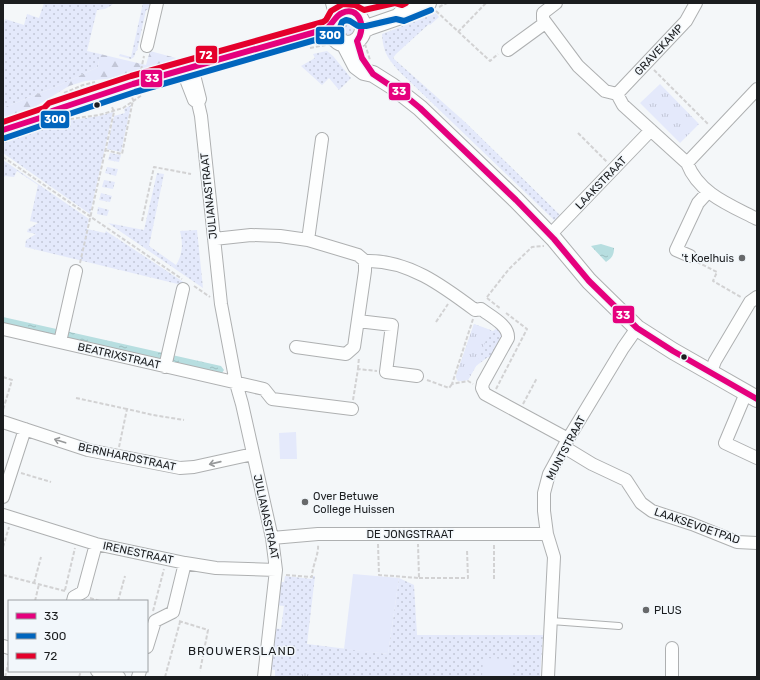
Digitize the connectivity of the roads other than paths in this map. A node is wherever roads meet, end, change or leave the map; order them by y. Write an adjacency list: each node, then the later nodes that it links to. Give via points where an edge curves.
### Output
1 (157, 3): 7 (street)
2 (556, 3): 5 (street, via 543,14)
3 (696, 3): 11 (street, GRAVEKAMP, via 686,22)
4 (431, 6): 6 (street, via 402,13 396,11)
5 (545, 23): 8 (street); 11 (street, via 578,66 605,91)
6 (349, 24): 9 (street); 18 (street, via 362,58 373,74 417,104)
7 (147, 46)
8 (508, 50)
9 (189, 73): 12 (street); 19 (street, JULIANASTRAAT, via 202,123)
10 (757, 89): 15 (street)
11 (617, 94): 13 (street, via 623,105)
12 (3, 130)
13 (651, 130): 15 (street); 18 (street, LAAKSTRAAT)
14 (322, 139): 20 (street)
15 (687, 163): 16 (street, via 691,173)
16 (708, 192): 17 (street); 21 (street, via 698,203 676,250)
17 (757, 219)
18 (552, 237): 27 (street, via 589,281)
19 (214, 239): 20 (street, via 273,236); 34 (street, JULIANASTRAAT, via 221,304)
20 (308, 240): 22 (street, via 358,255)
21 (690, 256)
22 (365, 261): 26 (street); 39 (street, LAAKSEVOETPAD, via 378,261 425,275 504,327 508,338 483,383 485,394)
23 (76, 271): 29 (street)
24 (186, 285): 31 (street)
25 (754, 300): 32 (street, via 715,361)
26 (358, 321): 30 (street, via 354,348 346,354); 33 (street, via 392,325 386,372)
27 (637, 328): 32 (street); 39 (street, MUNTSTRAAT)
28 (3, 329): 29 (street, BEATRIXSTRAAT)
29 (61, 336): 31 (street, BEATRIXSTRAAT)
30 (296, 347)
31 (166, 360): 34 (street, BEATRIXSTRAAT)
32 (710, 374): 35 (street)
33 (417, 376)
34 (236, 383): 36 (street, via 264,389 272,399); 40 (street, JULIANASTRAAT)
35 (751, 396): 41 (street, via 725,442)
36 (352, 409)
37 (3, 422): 38 (street, BERNHARDSTRAAT)
38 (25, 429): 40 (street, BERNHARDSTRAAT, one-way to 38, via 194,468 180,468 88,450); 42 (street)
39 (566, 443): 44 (street, MUNTSTRAAT, via 549,474 544,493); 46 (street, LAAKSEVOETPAD, via 592,464 626,480 641,504 652,511 737,542)
40 (253, 454): 45 (street, JULIANASTRAAT)
41 (757, 458)
42 (3, 497)
43 (7, 517): 47 (street, IRENESTRAAT)
44 (548, 534): 45 (street, DE JONGSTRAAT, via 318,534); 51 (street, MUNTSTRAAT, via 554,557)
45 (272, 538): 49 (street, JULIANASTRAAT)
46 (757, 543)
47 (96, 544): 48 (street, IRENESTRAAT); 50 (street, via 83,592)
48 (185, 563): 49 (street, IRENESTRAAT); 53 (street, via 173,612 155,621)
49 (276, 572): 57 (street, JULIANASTRAAT)
50 (72, 596)
51 (551, 621): 52 (lane); 58 (street, MUNTSTRAAT)
52 (619, 626)
53 (148, 644)
54 (672, 648): 59 (street)
55 (101, 672): 56 (street)
56 (119, 677)
57 (264, 677)
58 (548, 677)
59 (672, 677)

